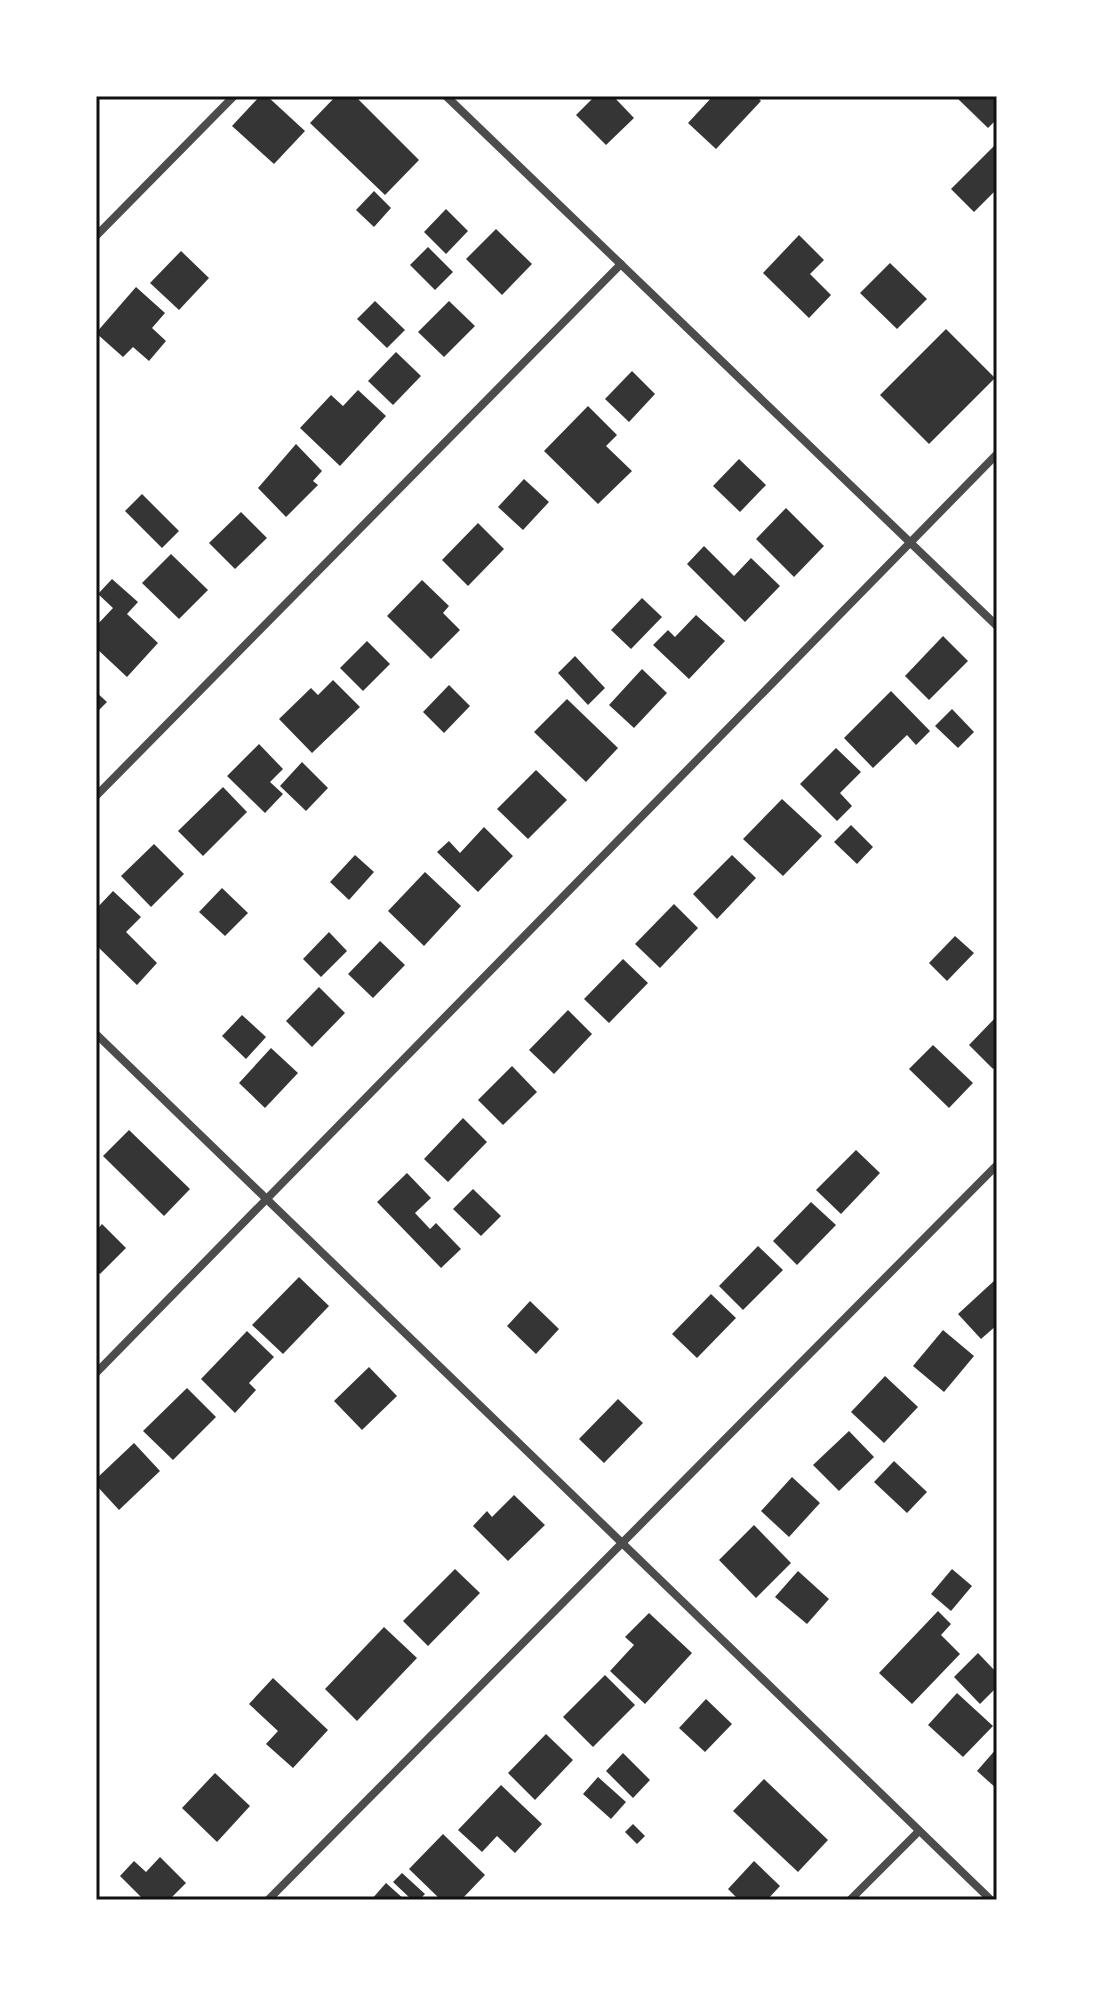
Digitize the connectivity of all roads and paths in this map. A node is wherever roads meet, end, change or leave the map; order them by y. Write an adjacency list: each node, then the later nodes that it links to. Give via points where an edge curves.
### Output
1 (234, 96): 3 (street)
2 (446, 96): 4 (street)
3 (96, 236)
4 (621, 264): 6 (street); 8 (street)
5 (997, 454): 6 (street)
6 (911, 542): 7 (street); 11 (street)
7 (997, 626)
8 (96, 796)
9 (96, 1034): 11 (street)
10 (997, 1165): 13 (street)
11 (266, 1199): 12 (street); 13 (street)
12 (96, 1373)
13 (622, 1543): 14 (street); 15 (street)
14 (919, 1831): 16 (street); 17 (street)
15 (268, 1900)
16 (850, 1900)
17 (991, 1900)

